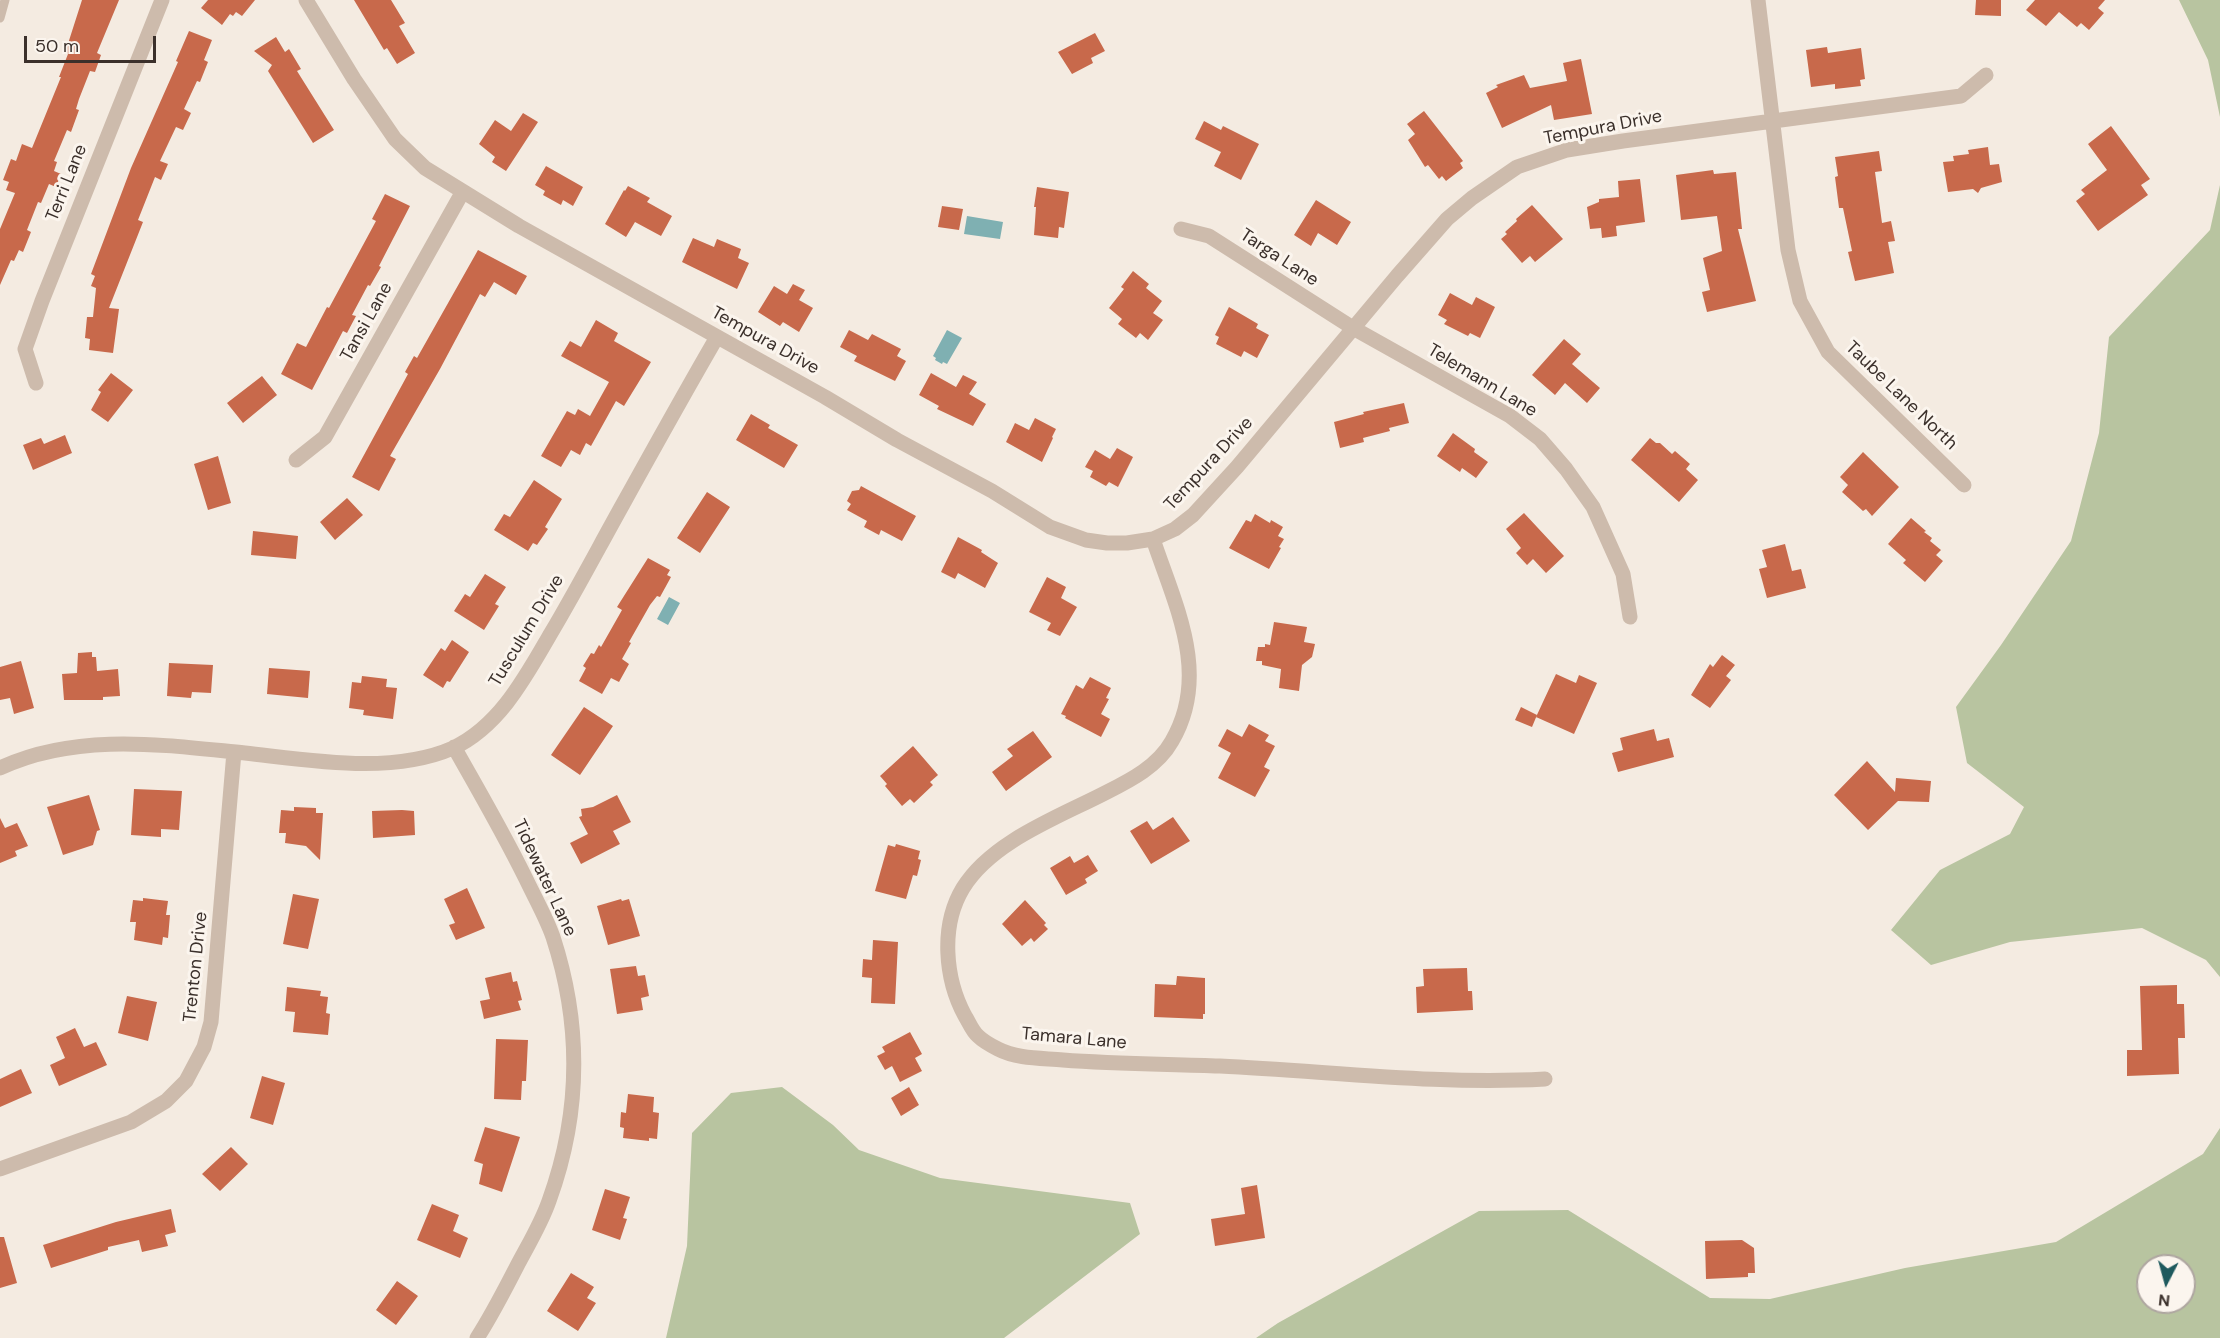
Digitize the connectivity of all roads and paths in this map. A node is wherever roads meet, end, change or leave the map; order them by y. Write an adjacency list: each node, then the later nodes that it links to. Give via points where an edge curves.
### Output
1 (5, 0): 5 (lane)
2 (162, 0): 12 (street, Terri Lane, via 27,342 25,349)
3 (306, 0): 8 (street, Tempura Drive, via 395,139 425,168)
4 (1758, 0): 7 (street, Taube Lane North)
5 (0, 18)
6 (1986, 75): 7 (street, Tempura Drive, via 1961,96)
7 (1772, 121): 10 (street, Tempura Drive, via 1567,150 1517,167 1447,219); 14 (street, Taube Lane North, via 1793,274 1809,320 1828,352)
8 (462, 193): 11 (street, Tempura Drive); 13 (street, Tansi Lane, via 326,437)
9 (1181, 229): 10 (street, Targa Lane, via 1209,236)
10 (1353, 328): 15 (street, Tempura Drive, via 1193,515); 16 (street, Telemann Lane, via 1510,416 1540,439 1593,507 1623,574)
11 (717, 337): 15 (street, Tempura Drive, via 1050,527 1107,543); 17 (street, Tusculum Drive, via 525,677 480,730)
12 (36, 383)
13 (296, 460)
14 (1964, 485)
15 (1153, 539): 20 (street, Tamara Lane, via 1191,663 1188,701 1180,725 1160,757 1139,774 990,857 961,891 950,924 948,956 959,1000 976,1035 1000,1051 1027,1057 1456,1081)
16 (1630, 617)
17 (454, 747): 18 (street, Tusculum Drive, via 421,759 380,762 329,762); 22 (street, Tidewater Lane, via 506,838 553,937 566,984 575,1070 565,1149 549,1202)
18 (234, 752): 19 (street, Tusculum Drive, via 111,743 65,747); 21 (street, Trenton Drive, via 211,1022 204,1047 186,1081 165,1101 131,1122)
19 (0, 768)
20 (1545, 1079)
21 (0, 1169)
22 (477, 1338)

